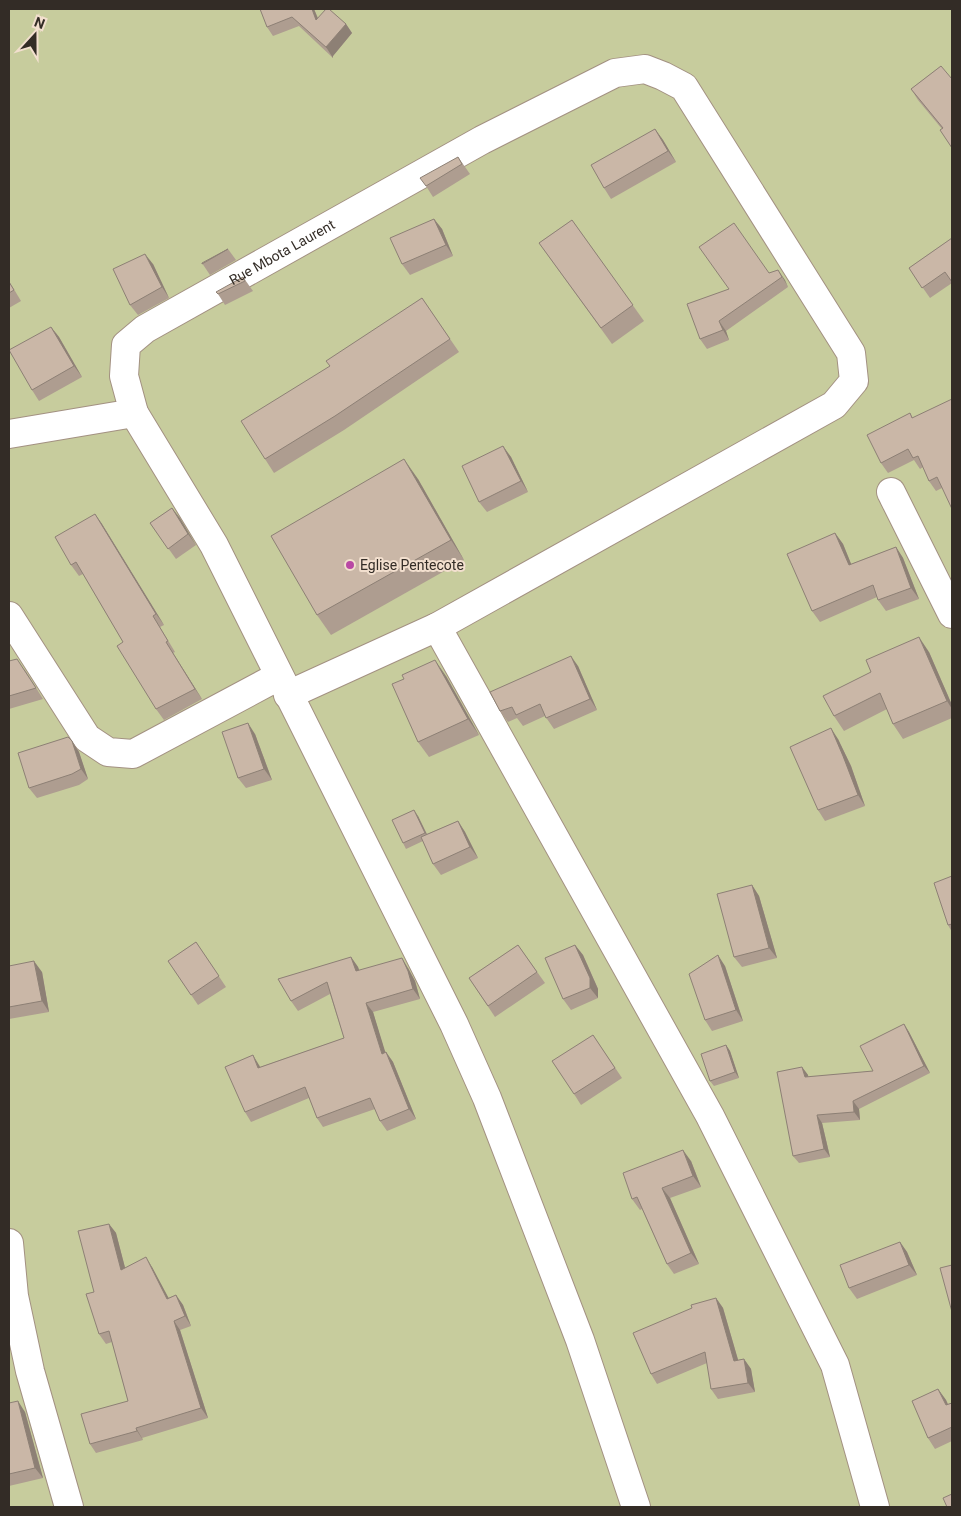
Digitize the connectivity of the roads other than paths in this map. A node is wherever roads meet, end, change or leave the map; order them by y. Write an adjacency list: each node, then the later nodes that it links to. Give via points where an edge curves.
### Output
1 (134, 412): 2 (street); 6 (street, Rue Mbota Laurent, via 124,376 126,345 146,329 482,140 615,73 645,69 684,87 852,353 854,381 834,405); 7 (street, Rue Mbota Laurent, via 214,545)
2 (9, 434)
3 (891, 492): 4 (street)
4 (952, 614)
5 (9, 616): 7 (street, Rue Mbota Laurent, via 87,738 108,752 133,754)
6 (437, 627): 7 (street, Rue Mbota Laurent); 11 (street, via 710,1116 830,1356)
7 (283, 686): 10 (street, Rue Mbota Laurent, via 454,1024 487,1098 580,1340)
8 (9, 1243): 9 (street, via 14,1296 30,1371)
9 (69, 1507)
10 (636, 1507)
11 (875, 1507)

